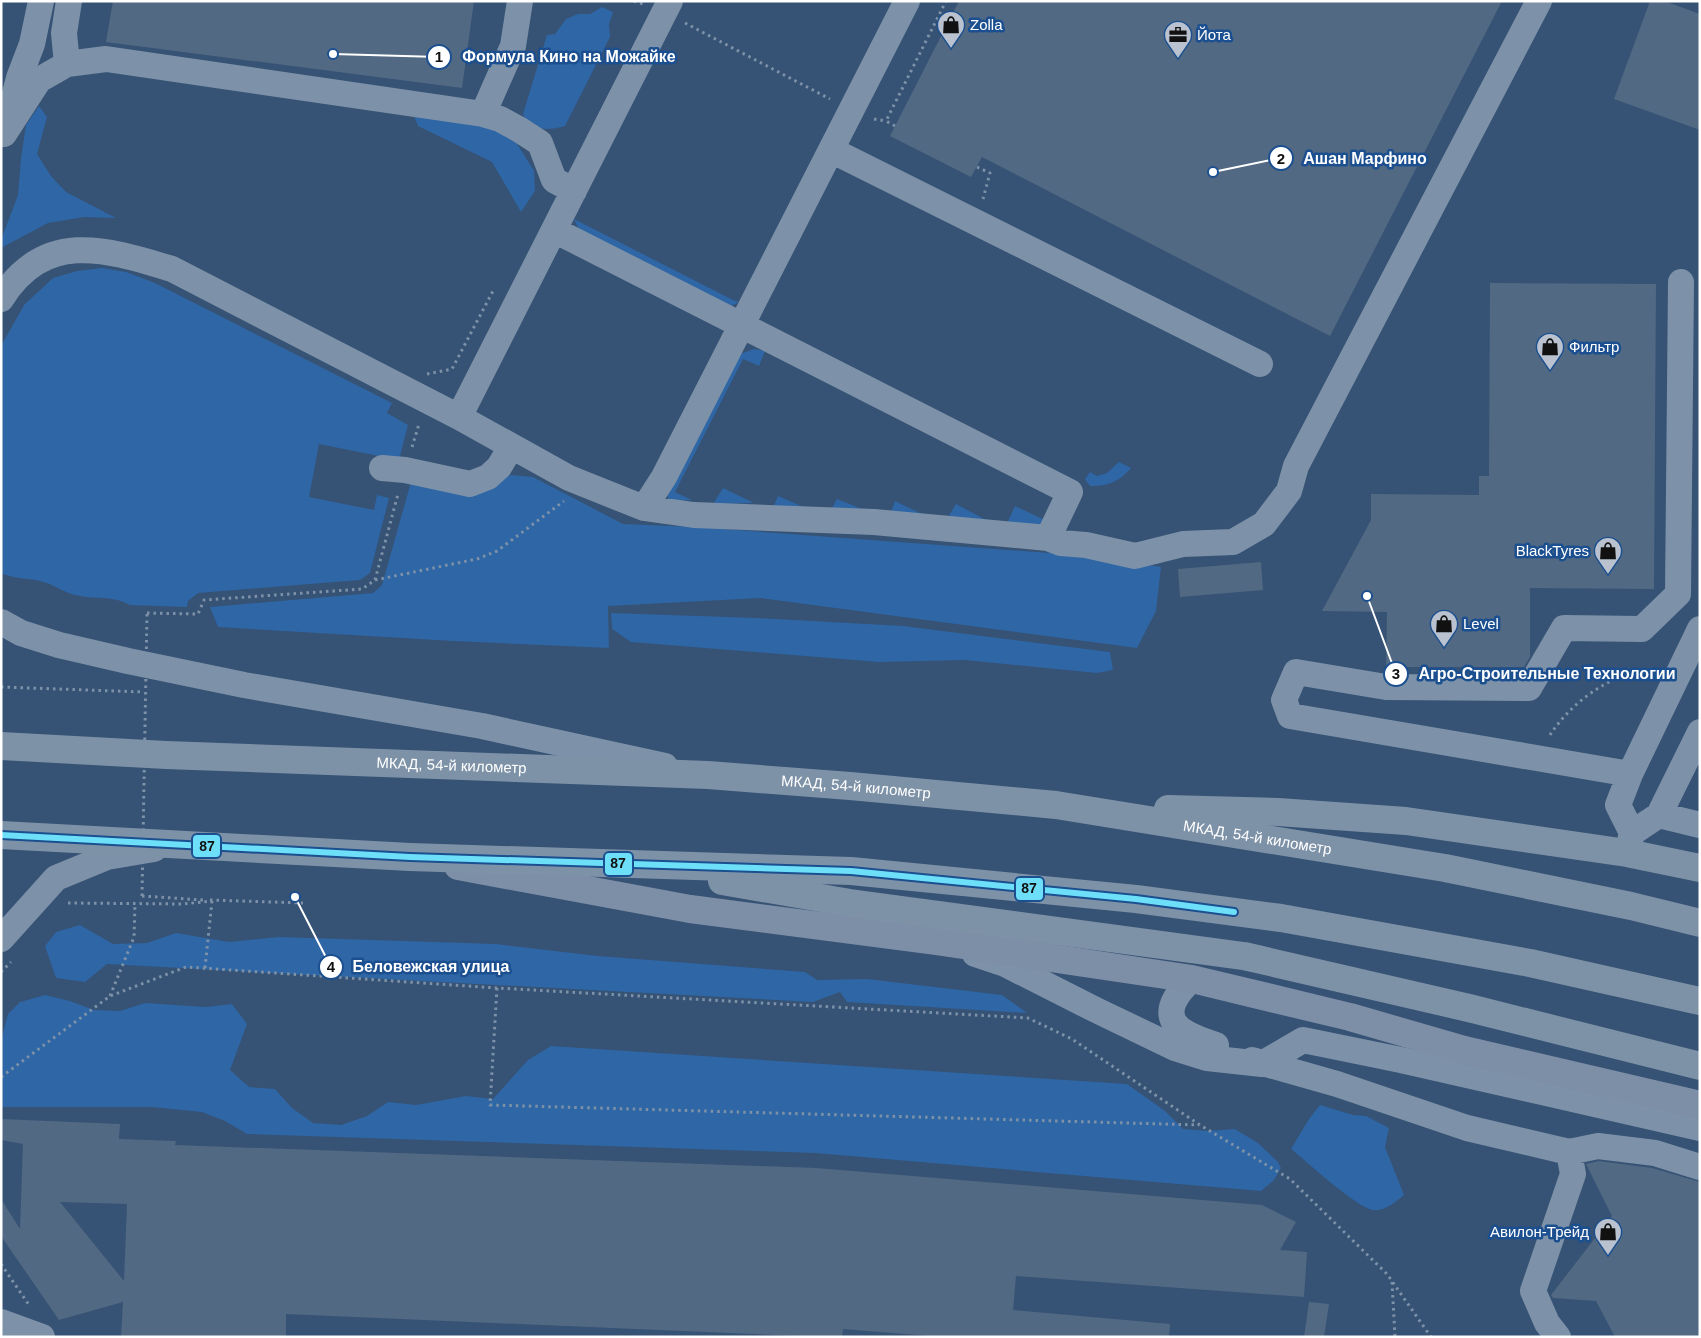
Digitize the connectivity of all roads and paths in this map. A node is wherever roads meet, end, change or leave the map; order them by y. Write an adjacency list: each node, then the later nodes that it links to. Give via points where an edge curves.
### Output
1 (41, 1): 14 (lane, via 32,44)
2 (69, 1): 10 (lane, via 64,33)
3 (520, 1): 12 (lane, via 513,46)
4 (634, 1): 8 (path)
5 (907, 1): 15 (lane)
6 (946, 1): 13 (path, via 886,121)
7 (1539, 1): 33 (lane, via 1296,466 1290,491 1264,524 1233,542 1183,544 1135,556)
8 (643, 4)
9 (677, 12): 11 (path); 17 (lane, via 599,140)
10 (67, 64): 12 (lane, via 106,59); 14 (lane, via 39,80)
11 (838, 102)
12 (483, 114): 17 (lane, via 500,119 540,143 554,180)
13 (895, 126)
14 (3, 136)
15 (831, 150): 18 (lane); 23 (lane)
16 (977, 167): 18 (path, via 990,173)
17 (574, 191): 19 (lane)
18 (976, 222): 24 (lane)
19 (554, 230): 23 (lane); 26 (lane)
20 (1680, 282): 30 (lane)
21 (496, 285): 25 (path, via 452,369)
22 (1, 299): 26 (lane, via 26,269 49,255 86,249 122,254 172,269)
23 (741, 326): 32 (lane, via 664,477); 33 (lane, via 1070,492)
24 (1260, 364)
25 (425, 374)
26 (459, 417): 28 (lane)
27 (420, 421): 29 (path)
28 (511, 447): 29 (lane, via 499,467 488,477 470,484); 31 (lane)
29 (393, 469): 34 (path)
30 (1689, 478): 42 (lane, via 1678,594 1642,629 1564,628 1530,688 1386,687 1296,672 1284,700 1290,716)
31 (581, 483): 32 (lane); 34 (path, via 574,494 497,550 477,559)
32 (644, 508): 33 (lane, via 694,516 874,522)
33 (1048, 538)
34 (375, 580): 39 (path, bridge, via 362,589 204,600 198,614 147,613)
35 (1, 622): 44 (lane, via 59,645 128,660 244,685 482,726)
36 (1700, 629): 37 (lane)
37 (1678, 673): 42 (path, via 1653,669 1619,677 1592,692 1551,733); 43 (lane)
38 (1, 687): 39 (path)
39 (144, 692): 54 (path, bridge, via 142,896)
40 (1700, 732): 46 (lane)
41 (1, 746): 44 (highway, МКАД, 54-й километр)
42 (1537, 758): 43 (lane)
43 (1630, 774): 49 (lane, via 1618,805)
44 (708, 775): 45 (highway, МКАД, 54-й километр)
45 (1056, 805): 49 (highway, via 1278,812 1406,820); 58 (highway, МКАД, 54-й километр, via 1445,868)
46 (1659, 815): 47 (lane); 49 (lane)
47 (1700, 825)
48 (1, 835): 50 (highway)
49 (1629, 843): 53 (highway)
50 (183, 845): 51 (highway); 60 (lane, via 107,857 56,878)
51 (410, 857): 52 (highway); 59 (main road, via 690,909)
52 (625, 864): 66 (highway, via 851,871 1136,899 1281,918 1511,959); 68 (highway, via 850,903 1244,956)
53 (1700, 868)
54 (212, 900): 56 (path); 57 (path); 61 (path)
55 (62, 903): 57 (path)
56 (303, 903)
57 (136, 904): 65 (path, via 134,937)
58 (1700, 923)
59 (937, 941): 63 (main road); 67 (lane, via 1005,964 1175,1048 1207,1058)
60 (7, 949): 62 (path)
61 (205, 968): 64 (path); 65 (path, via 186,967)
62 (1, 972)
63 (1192, 979): 67 (lane, via 1172,1005 1172,1018 1177,1027); 70 (main road, via 1350,1017 1464,1050)
64 (497, 988): 71 (path, via 1028,1018 1072,1039); 71 (path, via 490,1105)
65 (110, 996): 69 (path)
66 (1700, 1001)
67 (1262, 1064): 72 (lane, via 1303,1040); 73 (lane, via 1337,1084 1467,1128)
68 (1700, 1066)
69 (1, 1078)
70 (1700, 1105)
71 (1200, 1125): 76 (path, via 1290,1180)
72 (1700, 1128)
73 (1569, 1152): 74 (lane, via 1598,1146 1656,1153); 82 (lane, via 1573,1174 1533,1291 1547,1323)
74 (1700, 1167)
75 (1, 1264): 77 (path)
76 (1392, 1282): 80 (path); 81 (path)
77 (32, 1309)
78 (1, 1322): 79 (lane)
79 (42, 1337)
80 (1395, 1337)
81 (1431, 1337)
82 (1558, 1337)

